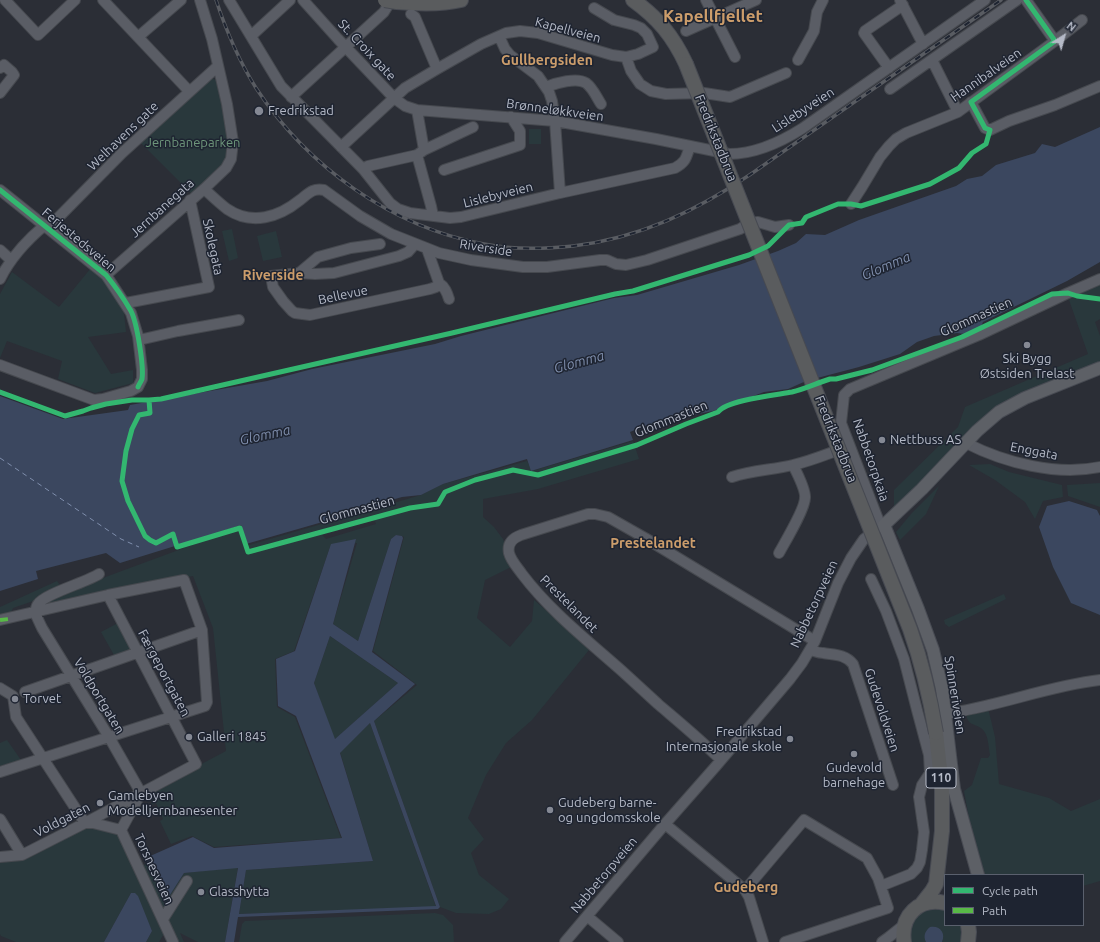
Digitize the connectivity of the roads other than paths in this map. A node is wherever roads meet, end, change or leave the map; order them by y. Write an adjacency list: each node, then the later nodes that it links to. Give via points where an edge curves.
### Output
1 (5, 0): 2 (street, via 38,35)
2 (75, 0)
3 (103, 0): 27 (street)
4 (181, 0): 27 (street)
5 (200, 0): 35 (street)
6 (229, 0): 25 (street, Lislebyveien)
7 (290, 0): 25 (street)
8 (304, 0): 30 (street, St. Croix gate)
9 (385, 0): 21 (highway, bridge)
10 (390, 0): 30 (street, via 384,12)
11 (461, 0): 21 (highway)
12 (633, 0): 118 (highway, Fredrikstadbrua / 110, bridge, via 661,23 672,37 686,64 918,649 936,733 942,788)
13 (706, 0): 22 (street)
14 (756, 0): 22 (street)
15 (823, 0): 33 (street, via 817,12 814,31)
16 (985, 0): 29 (street, Lislebyveien)
17 (1017, 0): 34 (street)
18 (1026, 0): 28 (street)
19 (901, 2): 29 (street); 37 (street, via 864,33)
20 (594, 8): 31 (street, Kapellveien, via 614,20 638,26 647,34 653,47)
21 (410, 9): 38 (street)
22 (715, 17): 24 (street); 32 (street)
23 (1082, 20): 28 (street, Hannibalveien)
24 (686, 31)
25 (251, 36): 45 (street, Lislebyveien)
26 (499, 36): 31 (street, Kapellveien, via 512,32 528,32); 38 (street, Kapellveien); 41 (street, via 510,55 538,76)
27 (138, 37): 43 (street)
28 (1055, 41): 47 (street, Hannibalveien)
29 (923, 44): 37 (street, Lislebyveien)
30 (346, 47): 45 (street); 46 (street, St. Croix gate)
31 (626, 57): 39 (street, via 631,72 640,84 651,91 666,94 730,97)
32 (735, 57)
33 (798, 60)
34 (932, 60): 42 (street); 50 (street)
35 (218, 66): 43 (street, Welhavens gate); 61 (street, Jernbanegata, via 233,142 232,159)
36 (0, 68): 44 (street, via 4,65 14,75)
37 (889, 68): 56 (street, Lislebyveien, via 803,128 772,145 741,154)
38 (437, 69): 46 (street, Kapellveien, via 405,88)
39 (786, 72)
40 (1100, 86): 47 (street, via 990,130 985,128)
41 (546, 87): 48 (street, via 563,82 584,82); 53 (street, via 552,101)
42 (890, 89)
43 (190, 91): 68 (street, Welhavens gate)
44 (0, 93)
45 (291, 98): 57 (street, Lislebyveien)
46 (394, 98): 49 (street, Brønneløkkveien); 57 (street, Kapellveien)
47 (971, 102): 50 (street, Hannibalveien)
48 (601, 104)
49 (416, 110): 51 (street, Brønneløkkveien); 58 (street)
50 (958, 112): 65 (street, Hannibalveien, via 896,139 880,157)
51 (511, 117): 52 (street, Brønneløkkveien); 55 (street)
52 (532, 118): 53 (street, Brønneløkkveien); 55 (street)
53 (555, 121): 56 (street, Brønneløkkveien); 63 (street)
54 (473, 127): 58 (street)
55 (520, 131): 60 (street, via 520,145)
56 (690, 146): 63 (street, Lislebyveien, via 682,164 675,168)
57 (341, 147): 59 (street, Lislebyveien)
58 (420, 152): 59 (street); 66 (street)
59 (362, 169): 66 (street, Lislebyveien, via 398,209)
60 (444, 170)
61 (204, 189): 64 (street, Jernbanegata); 70 (street, Riverside, via 228,209 244,217 262,218 277,215 313,190 324,190 360,216)
62 (0, 190): 68 (street, Ferjestedsveien)
63 (560, 193): 66 (street, Lislebyveien, via 462,217)
64 (190, 200): 75 (street, Jernbanegata); 80 (street, Skolegata, via 209,287)
65 (851, 204)
66 (433, 216)
67 (789, 225): 71 (street, Riverside, via 775,227 758,222 749,223 740,229 626,265 600,260 547,267 523,267 471,260)
68 (46, 226): 73 (street, Welhavens gate, via 34,234); 75 (street, Ferjestedsveien)
69 (380, 244): 74 (street, via 351,248 318,257)
70 (415, 244): 71 (street, Riverside); 74 (street, via 404,254 363,266 334,273)
71 (427, 249): 78 (street)
72 (0, 250): 73 (street)
73 (11, 260): 76 (street, Welhavens gate)
74 (299, 273): 78 (street, Bellevue, via 271,276 273,287 292,312 310,315 430,289)
75 (106, 275): 80 (street, Ferjestedsveien)
76 (0, 279)
77 (1100, 279): 86 (street, Nabbetorpkaia, via 979,335 850,389 844,395 841,423)
78 (439, 283): 79 (street, via 447,292)
79 (449, 299)
80 (126, 303): 82 (street, Ferjestedsveien, via 132,313)
81 (239, 320): 82 (street)
82 (139, 340): 83 (street, Ferjestedsveien, via 142,379 138,387 94,400)
83 (0, 365)
84 (1100, 368): 85 (main road, Nabbetorpveien, via 1010,406 988,421)
85 (966, 443): 88 (street, Enggata, via 997,456 1034,466 1065,470); 90 (main road, Nabbetorpveien)
86 (849, 446): 87 (street); 90 (street, Nabbetorpkaia)
87 (793, 466): 89 (street); 91 (street, via 806,500)
88 (1100, 467)
89 (732, 478)
90 (883, 526): 98 (street, Nabbetorpveien, via 864,539 851,558); 99 (main road, Spinneriveien)
91 (779, 553)
92 (99, 574): 95 (street, via 51,595 37,604)
93 (871, 579): 101 (street)
94 (108, 595): 95 (street); 97 (street, via 184,580); 100 (street, Færgeportgaten)
95 (35, 613): 96 (street); 102 (street, Voldportgaten)
96 (4, 620)
97 (202, 630): 100 (street); 107 (street, via 207,702 205,706)
98 (812, 645): 110 (street, Nabbetorpveien, via 790,679); 110 (street, Prestelandet, via 608,517 588,514 521,535 511,541 509,553 513,561 545,602); 113 (street, Gudevoldveien, via 820,653 844,656 853,664)
99 (933, 650): 101 (street); 106 (main road, Spinneriveien, via 942,690)
100 (138, 652): 102 (street); 107 (street, Færgeportgaten)
101 (904, 659): 125 (street, via 929,755 930,773 922,785 920,798 924,832 920,862 911,874)
102 (72, 676): 105 (street); 108 (street, Voldportgaten)
103 (1100, 680): 106 (street, via 1056,687)
104 (0, 688): 109 (street, via 13,696 16,717)
105 (26, 692)
106 (944, 714): 123 (main road, Spinneriveien, via 954,789)
107 (172, 716): 108 (street); 111 (street, Færgeportgaten)
108 (109, 737): 109 (street); 114 (street, Voldportgaten)
109 (43, 757): 112 (street); 116 (street)
110 (721, 760): 117 (street, Nabbetorpveien)
111 (196, 764): 114 (street, Voldgaten)
112 (0, 772)
113 (893, 785)
114 (141, 792): 116 (street, Voldgaten); 119 (street, Torsnesveien)
115 (0, 819): 120 (street)
116 (85, 823): 119 (street, Torsnesveien); 120 (street, Voldgaten)
117 (665, 824): 126 (street); 129 (street, Nabbetorpveien)
118 (942, 828): 122 (highway, 110, via 946,844); 128 (highway, 110, via 936,884)
119 (121, 830): 130 (street, Torsnesveien)
120 (22, 855): 121 (street, Voldgaten)
121 (0, 857)
122 (947, 874)
123 (978, 874)
124 (187, 881): 130 (street, Torsnesveien)
125 (881, 886): 126 (street, via 867,858 804,820); 137 (street, via 888,908)
126 (745, 890): 136 (street)
127 (944, 903): 128 (highway, via 933,901)
128 (921, 905): 131 (highway, 110, via 911,913)
129 (587, 916): 134 (street, Nabbetorpveien); 135 (street)
130 (163, 919): 133 (street, Torsnesveien)
131 (904, 924): 138 (street); 139 (highway)
132 (968, 930): 140 (highway)
133 (169, 941)
134 (565, 942)
135 (618, 942)
136 (763, 942)
137 (785, 942)
138 (882, 942)
139 (904, 942)
140 (980, 942)

